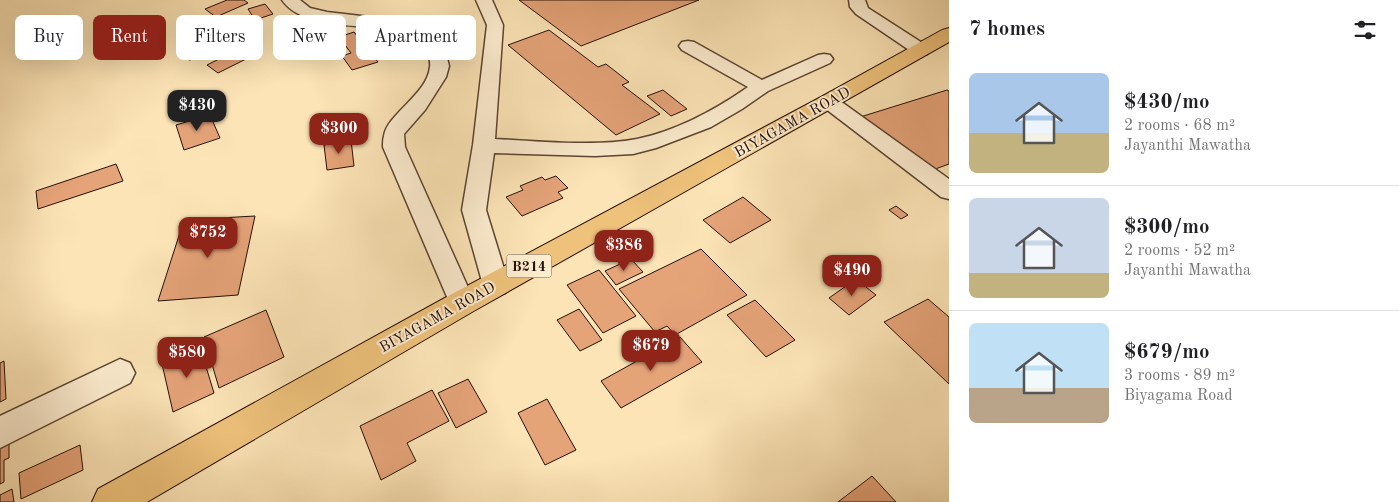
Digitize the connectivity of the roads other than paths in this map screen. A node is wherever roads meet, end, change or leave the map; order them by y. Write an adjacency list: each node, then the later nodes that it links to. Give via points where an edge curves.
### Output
1 (290, 0): 13 (street, via 304,11 326,17 412,28 427,33 434,42 440,66 437,77 394,134 394,147)
2 (484, 0): 10 (street, via 495,25)
3 (857, 0): 6 (street, via 862,11)
4 (949, 34): 6 (main road, BIYAGAMA ROAD / B214)
5 (688, 46): 8 (street)
6 (921, 50): 9 (main road, BIYAGAMA ROAD / B214)
7 (824, 59): 8 (street)
8 (761, 88): 10 (street, via 682,133 640,146 547,150)
9 (829, 102): 11 (street); 12 (main road, BIYAGAMA ROAD / B214)
10 (484, 145): 12 (street, via 474,210)
11 (949, 190)
12 (496, 285): 13 (main road, BIYAGAMA ROAD / B214)
13 (462, 303): 16 (main road, BIYAGAMA ROAD / B214)
14 (120, 373): 15 (street)
15 (0, 432)
16 (111, 502)

